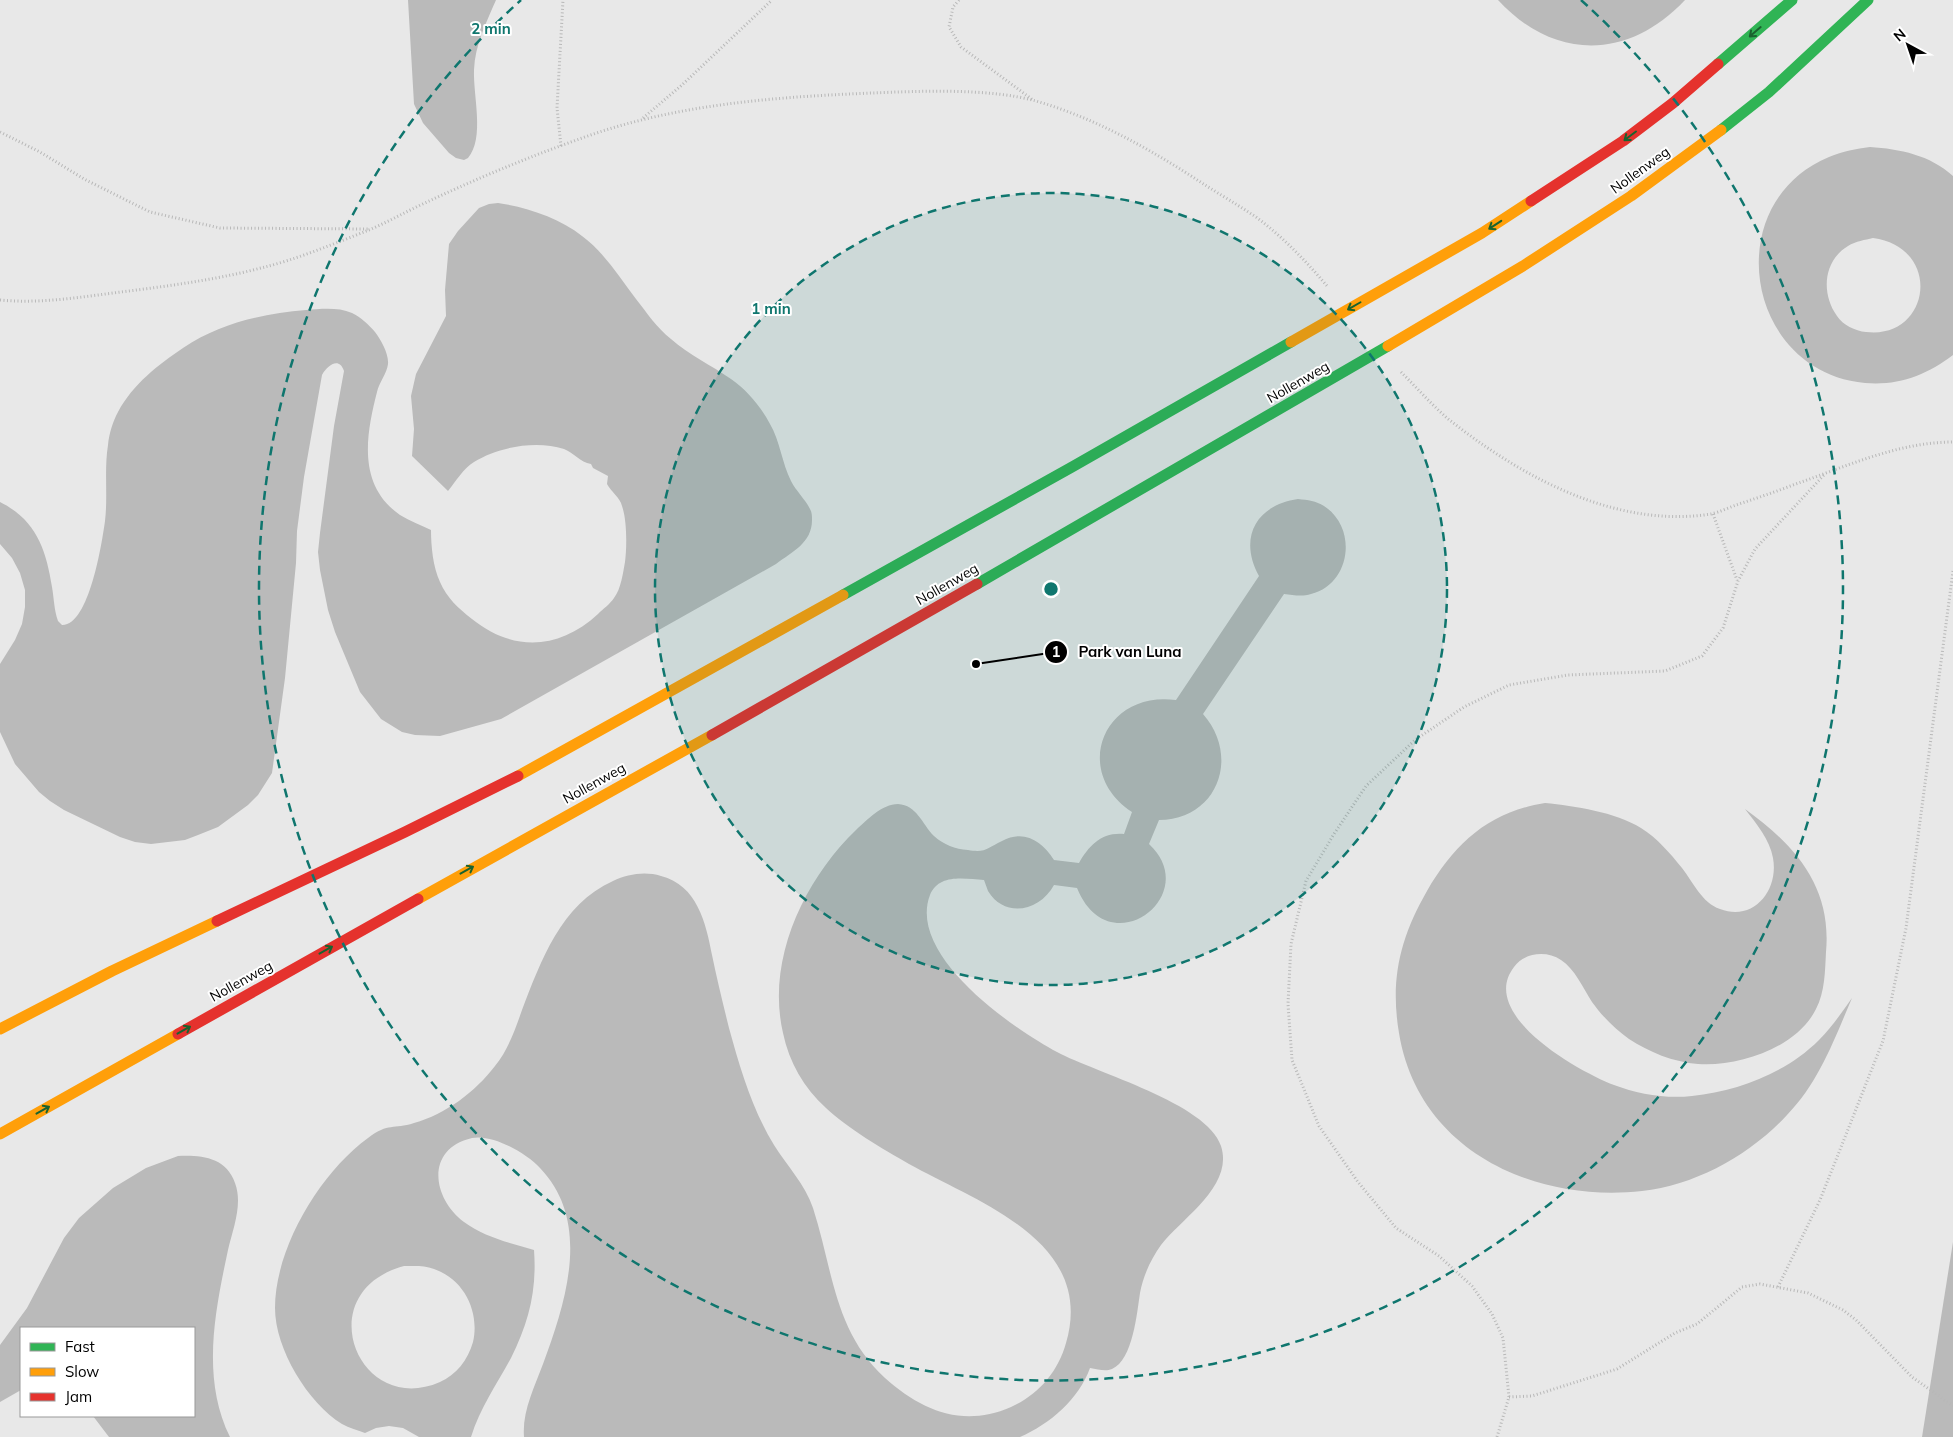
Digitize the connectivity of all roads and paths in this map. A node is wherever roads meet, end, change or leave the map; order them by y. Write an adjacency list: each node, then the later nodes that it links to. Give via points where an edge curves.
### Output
1 (563, 0): 9 (path, via 557,108)
2 (772, 0): 7 (path)
3 (959, 0): 6 (path, via 953,7 949,27 961,47)
4 (1792, 0): 19 (main road, one-way to 19, via 1673,103 1550,190 1482,233 1072,467 508,781 112,971)
5 (1868, 0): 20 (main road, Nollenweg, one-way to 5, via 846,659 1523,266 1631,196 1731,122 1769,92)
6 (1034, 100): 7 (path, via 951,92 855,94 719,104); 10 (path, via 1112,130)
7 (642, 118): 9 (path)
8 (0, 132): 11 (path, via 150,212 220,228)
9 (562, 146): 11 (path, via 474,181)
10 (1220, 195)
11 (372, 229): 12 (path, via 264,268 186,284 66,299)
12 (0, 300)
13 (1953, 442): 15 (path, via 1902,448)
14 (1495, 452): 16 (path, via 1535,477 1621,510 1666,517)
15 (1824, 474): 16 (path); 18 (path, via 1754,550)
16 (1712, 514): 18 (path)
17 (1953, 571): 21 (path, via 1906,928 1883,1041 1820,1200)
18 (1738, 581): 22 (path, via 1723,628 1702,656 1664,671 1568,675 1510,685 1464,707 1415,740 1366,786 1306,881 1291,944 1288,1004 1292,1060 1319,1126 1358,1182 1396,1228 1439,1256 1472,1286 1492,1314 1503,1338)
19 (0, 1029)
20 (0, 1134)
21 (1778, 1287): 22 (path, via 1760,1284 1742,1287 1697,1324 1675,1333 1617,1369 1532,1396); 23 (path, via 1808,1293 1843,1310 1922,1384)
22 (1509, 1397): 24 (path)
23 (1953, 1406)
24 (1497, 1437)

